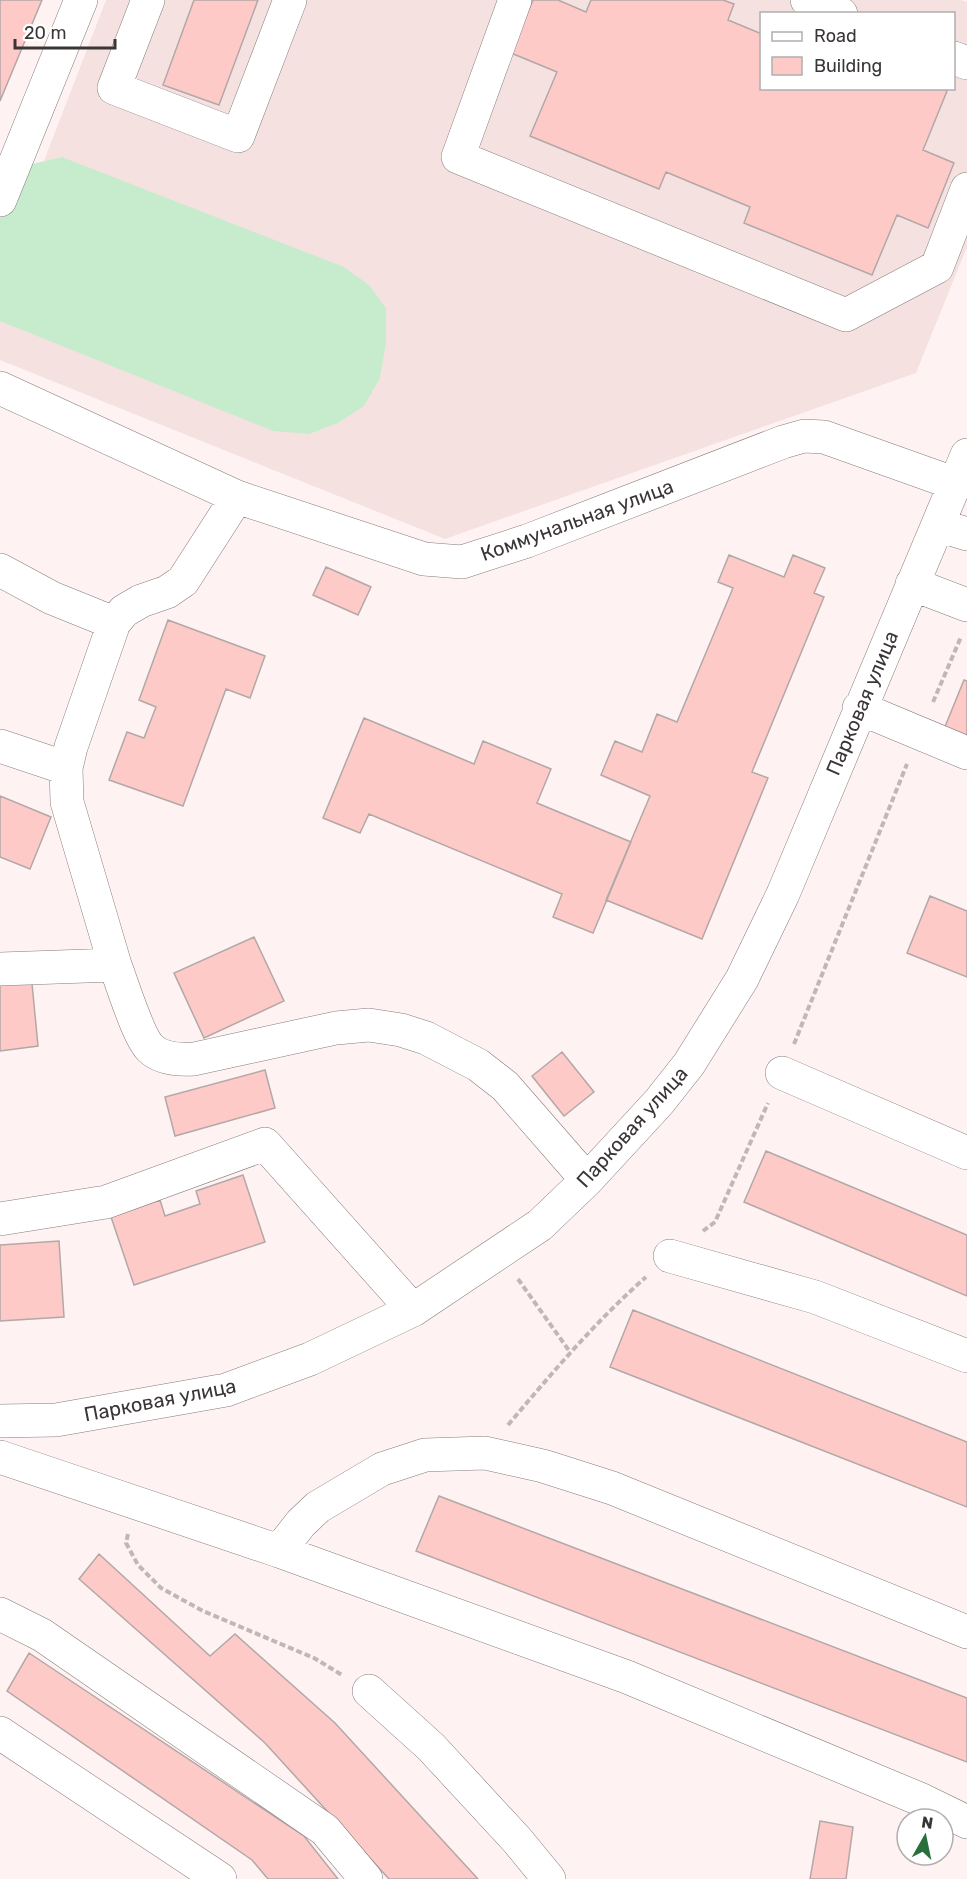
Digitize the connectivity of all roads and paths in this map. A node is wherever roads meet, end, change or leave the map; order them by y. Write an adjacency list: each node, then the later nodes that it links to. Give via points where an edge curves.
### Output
1 (81, 0): 8 (street)
2 (148, 0): 3 (street, via 114,88 238,136)
3 (290, 0)
4 (515, 0): 7 (street, via 458,157 846,315 937,267)
5 (807, 0): 6 (street)
6 (836, 12)
7 (967, 189)
8 (0, 200)
9 (0, 388): 11 (street, Коммунальная улица)
10 (961, 469): 11 (street, Коммунальная улица, via 824,437 804,436 462,562 424,559); 12 (street, Парковая улица)
11 (237, 497): 16 (street, via 183,581 124,610)
12 (952, 529): 14 (street, Парковая улица)
13 (0, 570): 16 (street, via 52,598)
14 (912, 584): 15 (street); 17 (street, Парковая улица)
15 (965, 618): 18 (path)
16 (114, 623): 21 (street)
17 (860, 708): 18 (street); 26 (street, Парковая улица, via 783,894 742,979 689,1064)
18 (920, 733): 20 (street); 24 (path)
19 (0, 746): 21 (street)
20 (967, 753)
21 (66, 768): 22 (street, via 67,802)
22 (115, 965): 23 (street); 26 (street, via 142,1036 162,1056 194,1059 336,1028 369,1025 401,1030 426,1038 478,1065 505,1086)
23 (0, 969)
24 (782, 1073): 25 (street); 28 (path, via 715,1222)
25 (967, 1152)
26 (587, 1180): 30 (street, Парковая улица, via 540,1225)
27 (0, 1219): 30 (street, via 106,1202 265,1144)
28 (670, 1256): 31 (path); 32 (street, via 815,1297)
29 (509, 1279): 31 (path, via 517,1277)
30 (413, 1310): 33 (street, Парковая улица, via 310,1359 226,1390 56,1420)
31 (570, 1352): 34 (path)
32 (967, 1356)
33 (0, 1421)
34 (485, 1454): 37 (street, via 425,1455 382,1469 318,1507); 39 (street, via 543,1466 612,1488)
35 (0, 1457): 36 (street)
36 (133, 1500): 37 (street); 40 (path, via 126,1543 138,1565 161,1588 203,1611 314,1658)
37 (279, 1551): 42 (street, via 627,1677)
38 (0, 1614): 44 (street, via 42,1635 325,1830)
39 (967, 1632)
40 (369, 1691): 45 (street, via 431,1748)
41 (0, 1733): 43 (street)
42 (967, 1822)
43 (220, 1879)
44 (366, 1879)
45 (549, 1879)

